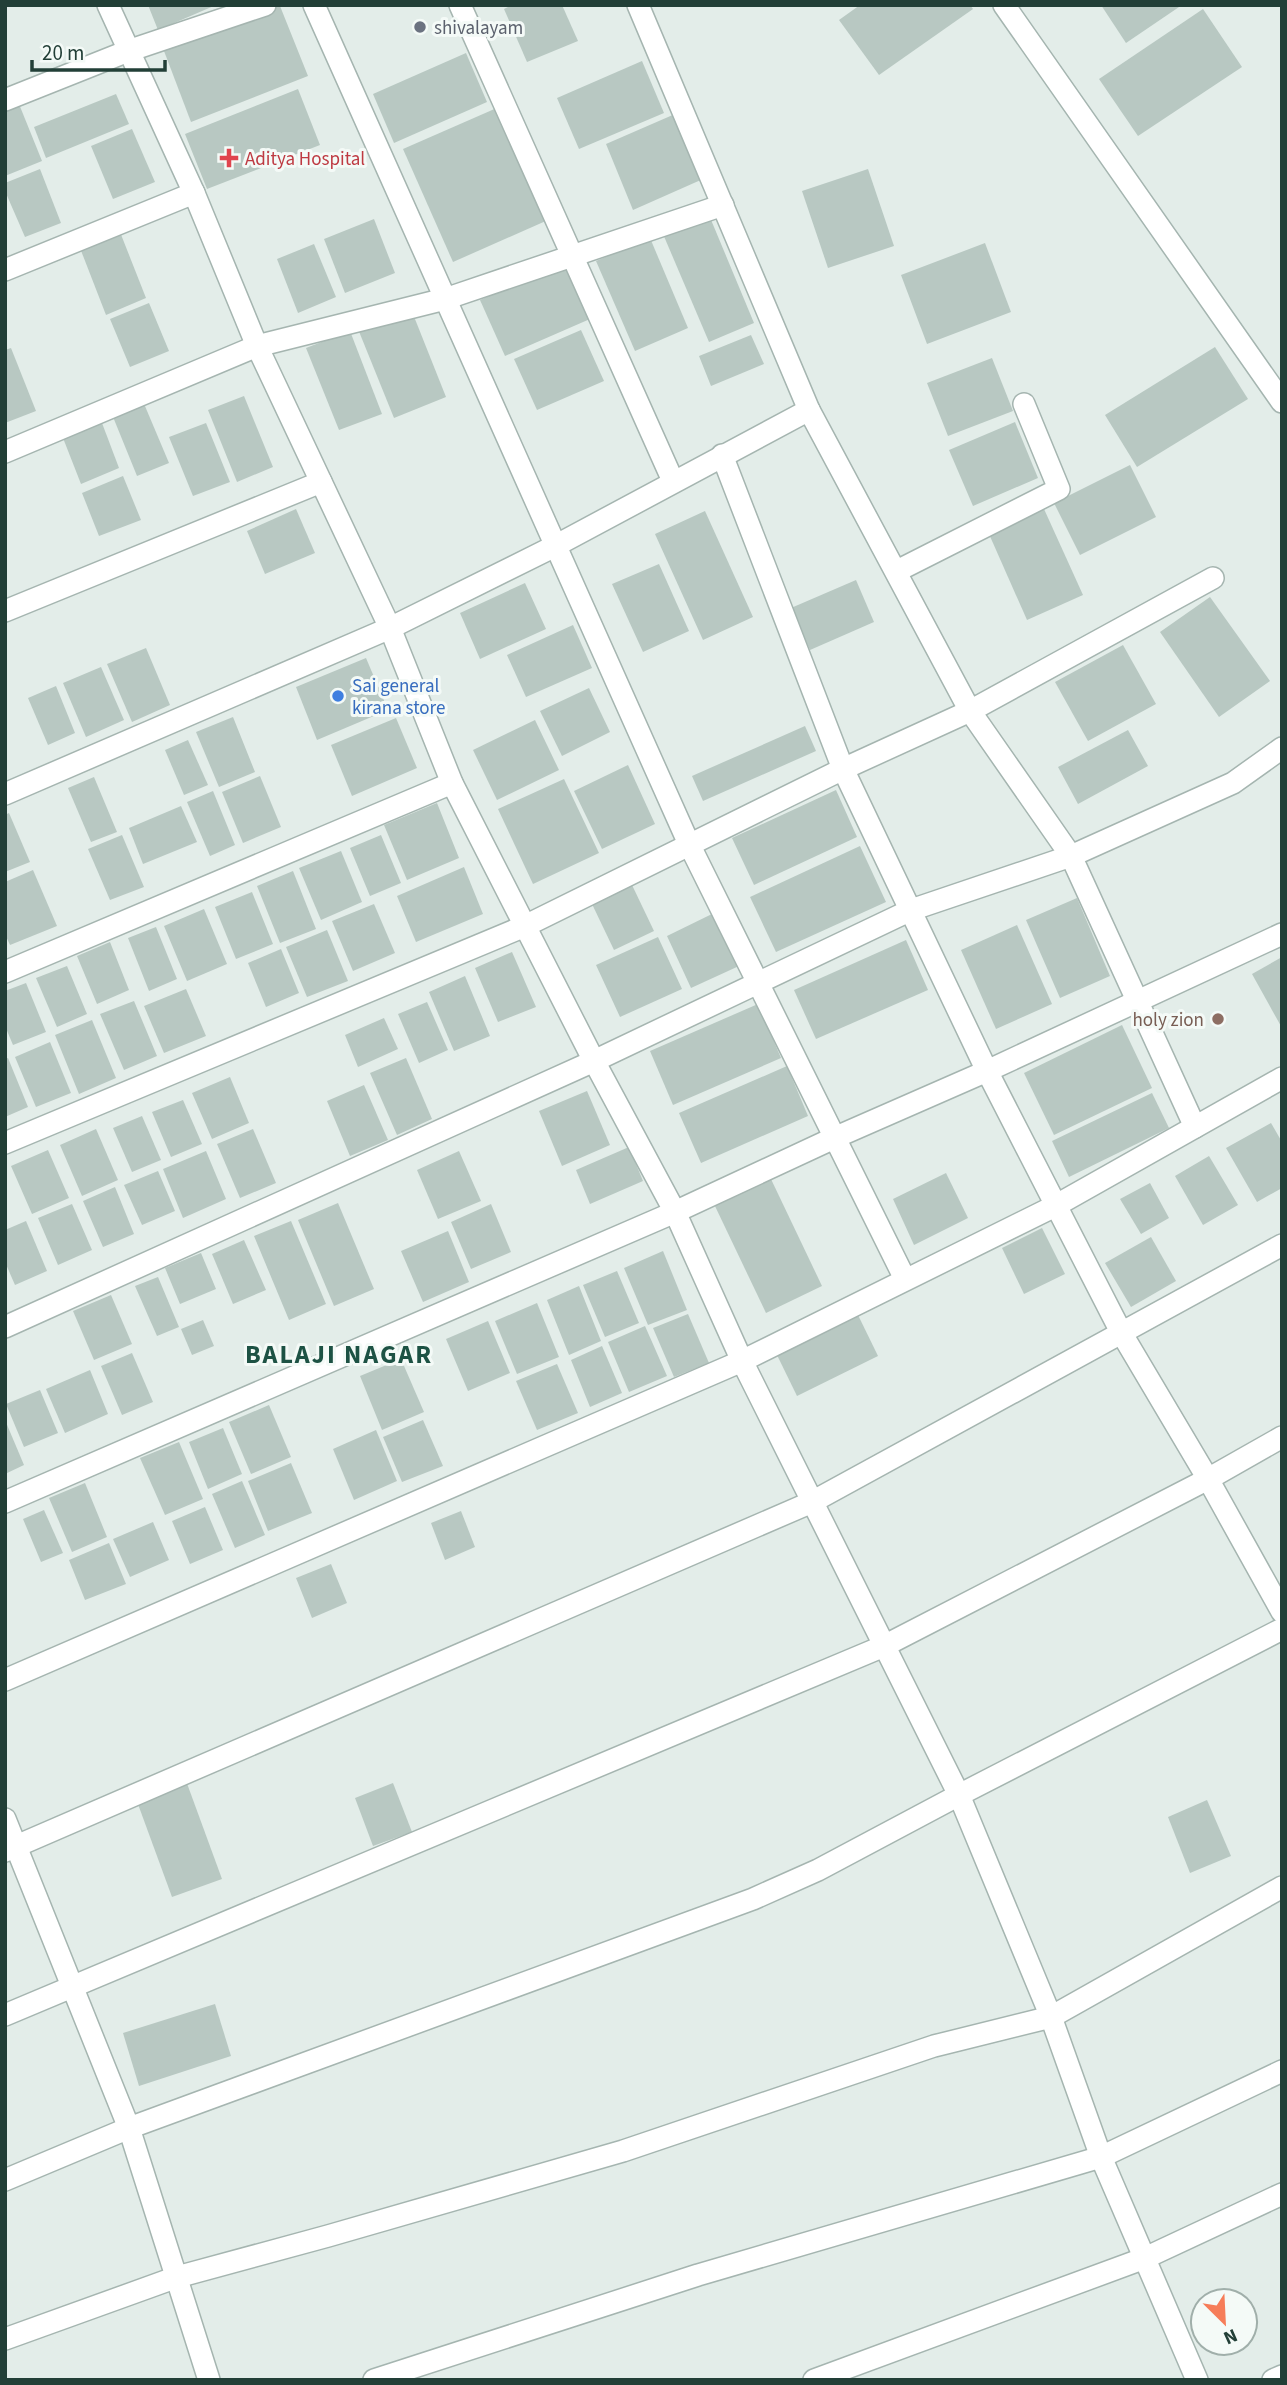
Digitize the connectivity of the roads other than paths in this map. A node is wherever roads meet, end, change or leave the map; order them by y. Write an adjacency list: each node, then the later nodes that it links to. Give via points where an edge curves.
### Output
1 (108, 5): 7 (street)
2 (265, 5): 7 (street)
3 (314, 5): 13 (street)
4 (460, 5): 11 (street)
5 (638, 5): 10 (street)
6 (1004, 5): 15 (street)
7 (128, 51): 8 (street); 9 (street)
8 (5, 100)
9 (194, 193): 12 (street); 14 (street)
10 (723, 205): 11 (street); 17 (street)
11 (571, 255): 13 (street); 20 (street)
12 (5, 270)
13 (445, 299): 14 (street); 22 (street)
14 (257, 346): 18 (street); 21 (street)
15 (1282, 402)
16 (1024, 404): 23 (street, via 1059,489)
17 (810, 410): 19 (street); 23 (street)
18 (5, 452)
19 (722, 455): 20 (street); 29 (street)
20 (673, 481): 22 (street)
21 (321, 482): 25 (street); 26 (street)
22 (555, 546): 26 (street); 32 (street)
23 (897, 571): 27 (street)
24 (1213, 578): 27 (street)
25 (5, 611)
26 (390, 628): 30 (street); 31 (street)
27 (970, 711): 29 (street); 33 (street)
28 (1282, 748): 33 (street, via 1233,783)
29 (843, 769): 32 (street); 34 (street)
30 (452, 783): 35 (street); 37 (street)
31 (5, 794)
32 (689, 844): 35 (street); 38 (street)
33 (1071, 856): 34 (street); 39 (street)
34 (911, 910): 38 (street); 41 (street)
35 (525, 926): 40 (street); 45 (street)
36 (1282, 934): 39 (street)
37 (5, 972)
38 (758, 981): 40 (street); 44 (street)
39 (1136, 1002): 41 (street); 43 (street)
40 (594, 1061): 47 (street); 50 (street)
41 (987, 1072): 44 (street); 46 (street)
42 (1282, 1078): 43 (street)
43 (1195, 1127): 46 (street)
44 (834, 1138): 47 (street); 49 (street)
45 (5, 1143)
46 (1055, 1206): 49 (street); 51 (street)
47 (675, 1212): 52 (street); 55 (street)
48 (1282, 1245): 51 (street)
49 (905, 1279): 52 (street)
50 (5, 1327)
51 (1122, 1334): 54 (street); 56 (street)
52 (742, 1361): 56 (street); 60 (street)
53 (1282, 1437): 54 (street)
54 (1208, 1479): 57 (street); 59 (street)
55 (5, 1502)
56 (812, 1502): 59 (street); 63 (street)
57 (1282, 1612)
58 (1282, 1629): 61 (street)
59 (884, 1646): 61 (street); 65 (street)
60 (5, 1680)
61 (959, 1794): 67 (street); 69 (street, via 818,1870 753,1899)
62 (5, 1819): 63 (street)
63 (11, 1849): 65 (street)
64 (1282, 1888): 67 (street)
65 (71, 1986): 66 (street); 69 (street)
66 (5, 2015)
67 (1051, 2017): 70 (street); 74 (street, via 934,2046 623,2151)
68 (1282, 2071): 70 (street)
69 (129, 2129): 71 (street); 74 (street)
70 (1101, 2157): 73 (street); 78 (street, via 698,2275)
71 (5, 2180)
72 (1282, 2194): 73 (street)
73 (1145, 2259): 79 (street); 80 (street)
74 (177, 2277): 75 (street); 77 (street)
75 (5, 2339)
76 (1282, 2376): 81 (street)
77 (209, 2380)
78 (374, 2380)
79 (814, 2380)
80 (1197, 2380)
81 (1273, 2380)

